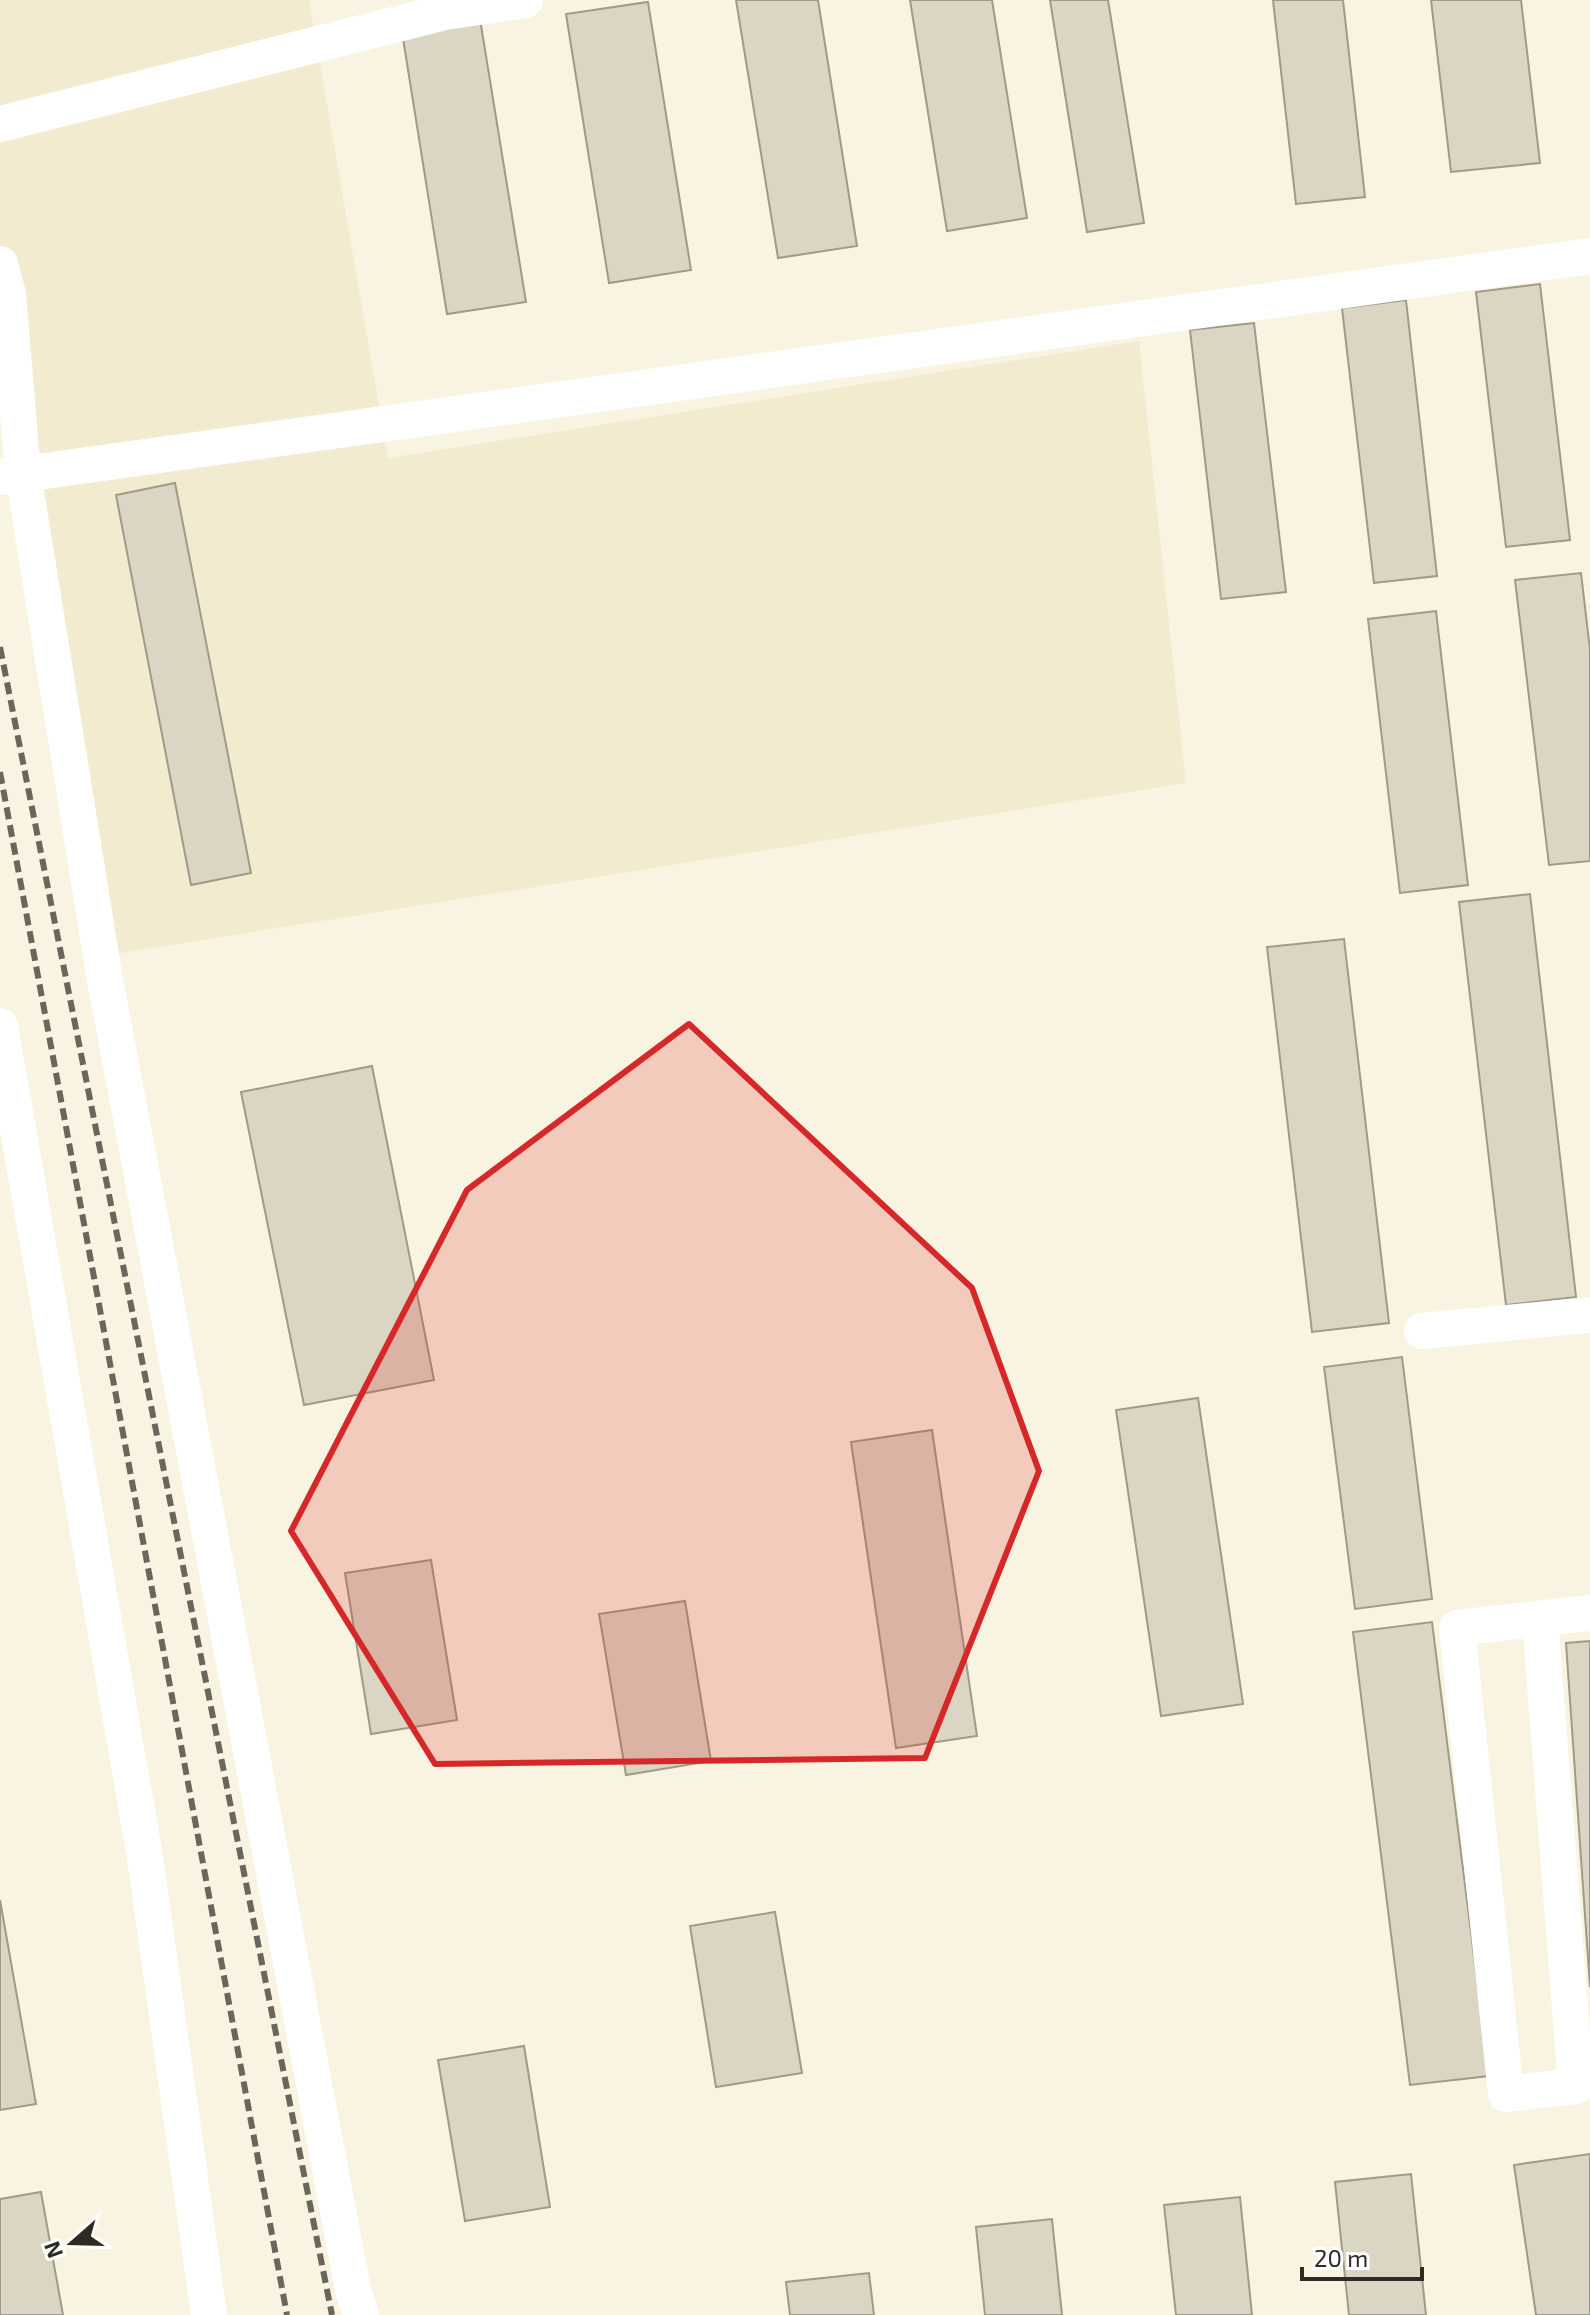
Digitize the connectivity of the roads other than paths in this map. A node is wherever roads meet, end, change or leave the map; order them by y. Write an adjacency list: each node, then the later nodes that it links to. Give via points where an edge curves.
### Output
1 (525, 0): 2 (street)
2 (444, 6): 3 (street)
3 (0, 124)
4 (1590, 256): 6 (street)
5 (0, 264): 6 (street, via 8,294)
6 (12, 475): 13 (street)
7 (0, 1026): 12 (street, via 145,1857)
8 (1590, 1315): 9 (street)
9 (1422, 1331)
10 (1590, 1613): 11 (street)
11 (1540, 1619): 11 (street, via 1457,1628 1506,2094 1576,2086)
12 (209, 2315)
13 (361, 2315)

